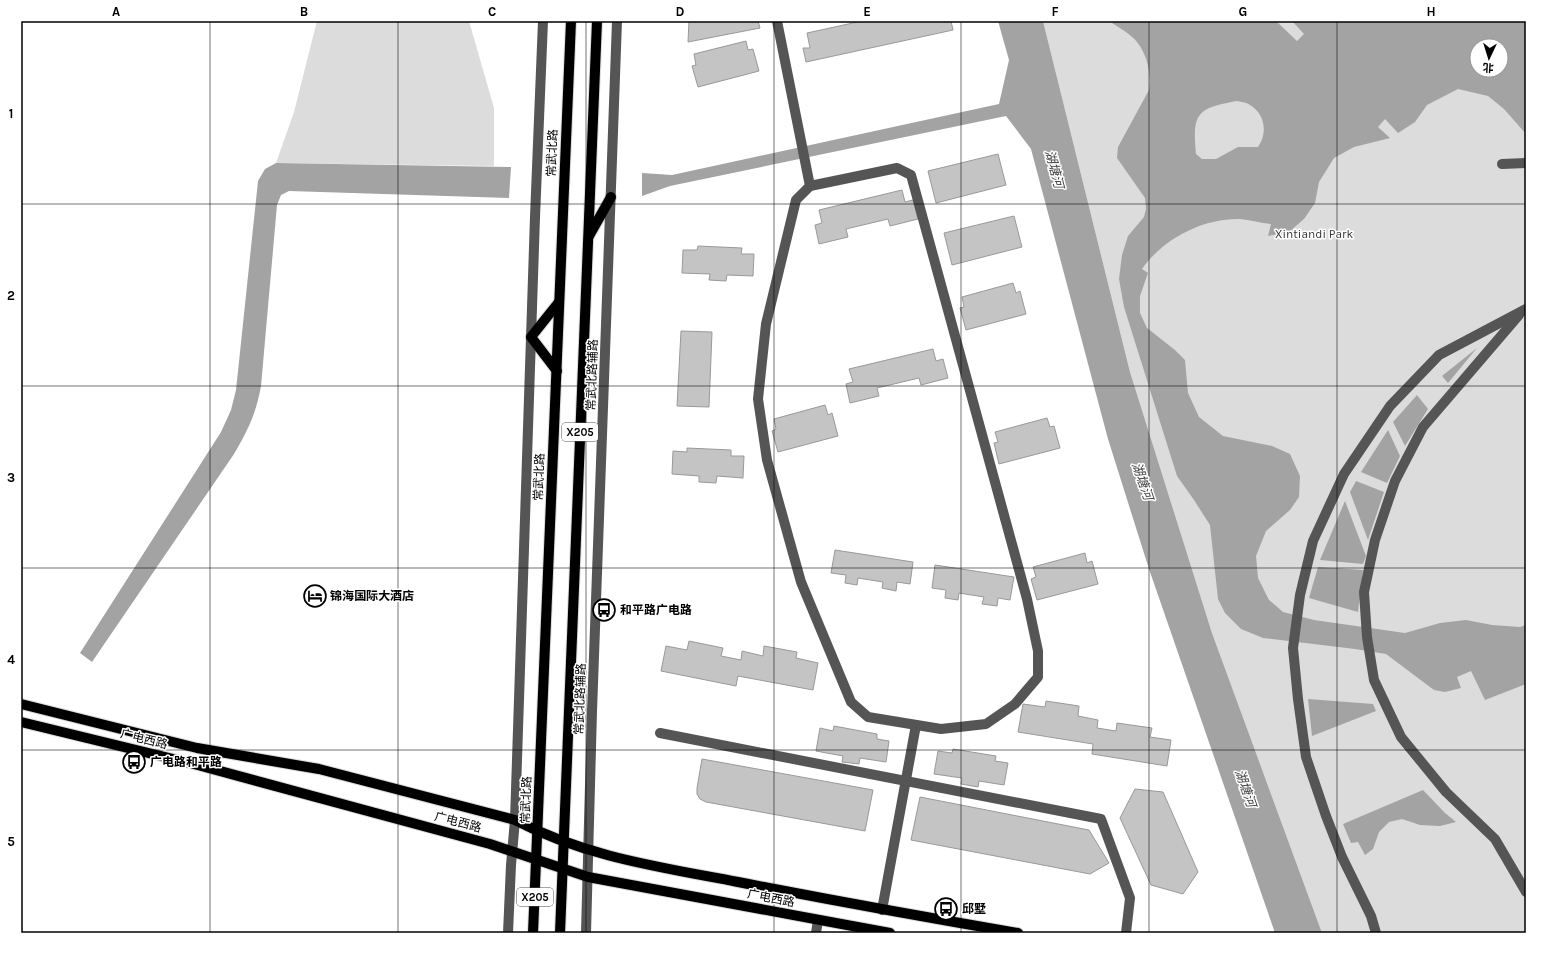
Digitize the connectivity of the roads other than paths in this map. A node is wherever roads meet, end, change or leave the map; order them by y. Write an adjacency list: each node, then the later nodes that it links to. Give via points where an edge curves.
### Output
1 (543, 21): 13 (street)
2 (571, 21): 11 (main road, 常武北路 / X205)
3 (597, 21): 10 (main road, X205)
4 (617, 21): 9 (street, 常武北路辅路)
5 (777, 21): 8 (street)
6 (1526, 163): 7 (street)
7 (1502, 164)
8 (810, 186): 17 (street, via 796,200 766,324 758,399 767,460 801,582 851,702 868,717); 17 (street, via 897,168 911,175 1027,599 1038,651 1038,677 1016,704 986,724 941,729)
9 (611, 197): 10 (main road); 23 (street, 常武北路辅路)
10 (588, 237): 22 (main road, X205)
11 (559, 302): 13 (main road); 14 (main road, 常武北路 / X205)
12 (1524, 310): 28 (street, via 1423,427 1395,481 1375,540 1364,592 1367,637 1374,680 1401,737 1446,792 1496,839); 40 (street, via 1439,355 1390,406 1344,474 1313,541 1300,595 1293,648 1306,757 1342,857 1371,916)
13 (531, 337): 14 (main road); 20 (street)
14 (557, 371): 21 (main road, 常武北路 / X205)
15 (21, 704): 20 (main road, 广电西路, via 198,748 319,769)
16 (21, 722): 24 (main road, 广电西路, via 194,764)
17 (916, 725): 19 (street)
18 (660, 733): 19 (street)
19 (906, 781): 29 (street); 39 (street, via 1101,820 1130,898)
20 (515, 820): 21 (main road, 广电西路); 24 (street)
21 (538, 832): 22 (main road, 广电西路); 25 (main road, 常武北路 / X205)
22 (564, 842): 23 (main road, 广电西路); 26 (main road, X205)
23 (589, 850): 27 (street, 常武北路辅路); 29 (main road, 广电西路, via 619,859)
24 (513, 851): 25 (main road, 广电西路); 32 (street)
25 (536, 860): 26 (main road, 广电西路); 33 (main road, 常武北路 / X205)
26 (562, 869): 27 (main road, 广电西路); 34 (main road, X205)
27 (588, 877): 30 (main road, 广电西路); 35 (street)
28 (1526, 892)
29 (882, 910): 38 (main road, 广电西路)
30 (818, 920): 31 (main road, 广电西路); 36 (street)
31 (847, 929): 37 (main road, 广电西路)
32 (508, 933)
33 (533, 933)
34 (560, 933)
35 (586, 933)
36 (816, 933)
37 (890, 933)
38 (1018, 933)
39 (1126, 933)
40 (1376, 933)

